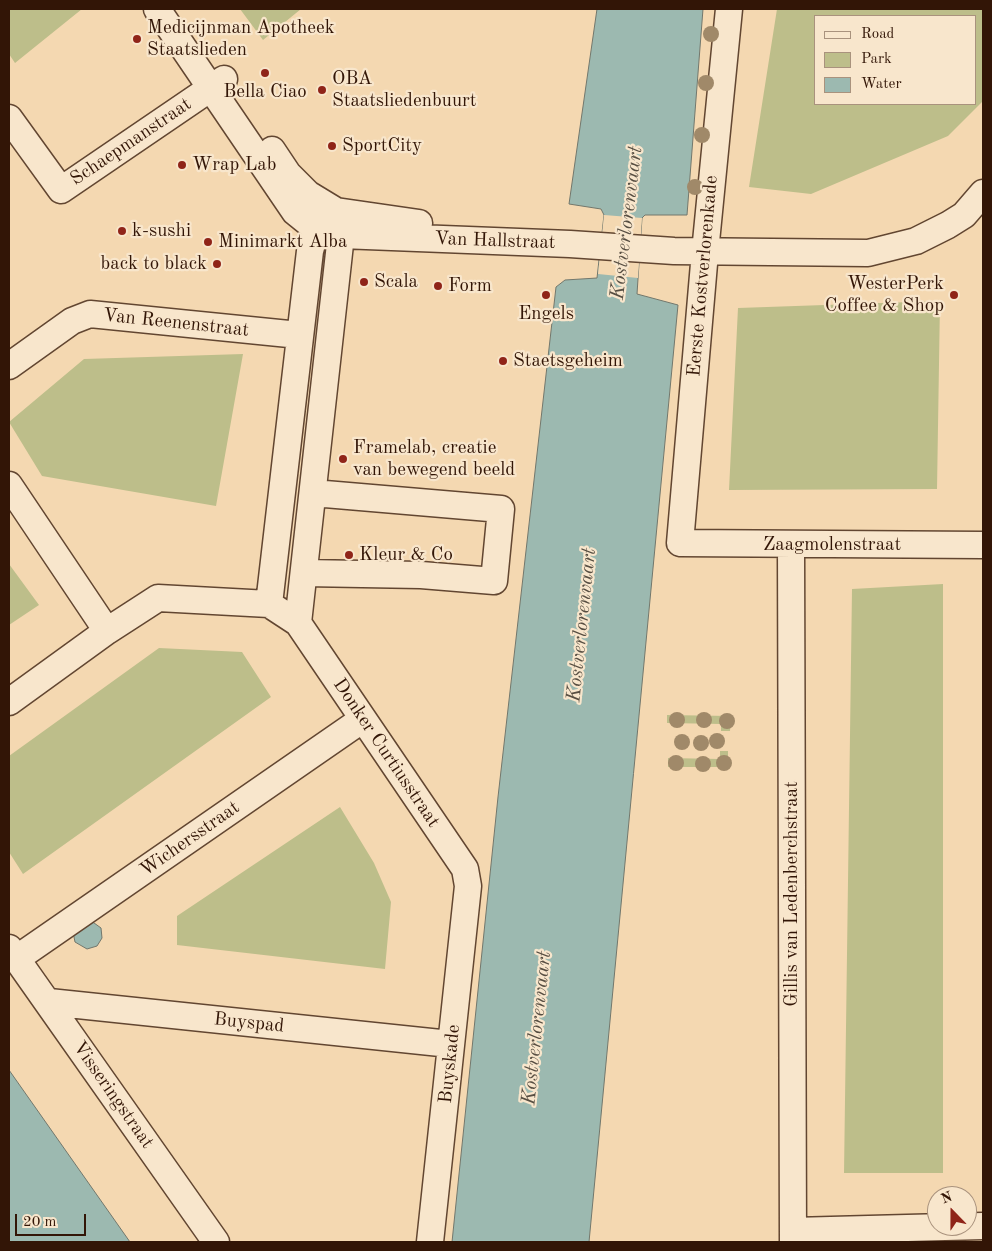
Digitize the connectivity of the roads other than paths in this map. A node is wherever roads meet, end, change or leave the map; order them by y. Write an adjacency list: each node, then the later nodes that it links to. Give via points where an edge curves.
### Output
1 (157, 9): 4 (street, Van Hallstraat)
2 (177, 9): 4 (street, Van Hallstraat)
3 (729, 9): 10 (street, Eerste Kostverlorenkade)
4 (218, 84): 5 (street, Schaepmanstraat, via 61,190); 8 (street, Van Hallstraat, via 288,174); 9 (street, Van Hallstraat, via 294,212)
5 (9, 118)
6 (983, 184): 11 (street, via 946,209 904,231 877,242)
7 (983, 193): 11 (street, via 964,215 916,241 868,253)
8 (339, 223): 9 (street); 10 (street, Van Hallstraat, via 570,244); 15 (street)
9 (316, 229): 12 (street)
10 (705, 252): 11 (street); 18 (street, Eerste Kostverlorenkade)
11 (826, 254)
12 (299, 335): 13 (street, Van Reenenstraat, via 90,314 72,321); 14 (street)
13 (9, 366)
14 (290, 413): 15 (street); 22 (street)
15 (330, 417): 17 (street)
16 (9, 485): 24 (street)
17 (313, 492): 21 (street); 21 (street, via 502,509 494,581 421,575)
18 (680, 544): 19 (street, Zaagmolenstraat)
19 (791, 545): 20 (street, Zaagmolenstraat); 32 (street, Gillis van Ledenberchstraat)
20 (983, 545)
21 (304, 572): 23 (street)
22 (269, 604): 23 (street, Donker Curtiusstraat); 24 (street, via 158,598)
23 (298, 623): 26 (street, Donker Curtiusstraat)
24 (107, 631): 25 (street)
25 (9, 702)
26 (363, 719): 27 (street, Donker Curtiusstraat, via 465,869); 28 (street, Wichersstraat)
27 (468, 886): 30 (street, Buyskade, via 455,1025)
28 (12, 953): 29 (street, Visseringstraat)
29 (49, 1002): 30 (street, Buyspad); 33 (street, Visseringstraat)
30 (450, 1044): 34 (street, Buyskade, via 452,1059)
31 (927, 1229): 32 (street)
32 (793, 1236)
33 (216, 1242)
34 (430, 1242)

